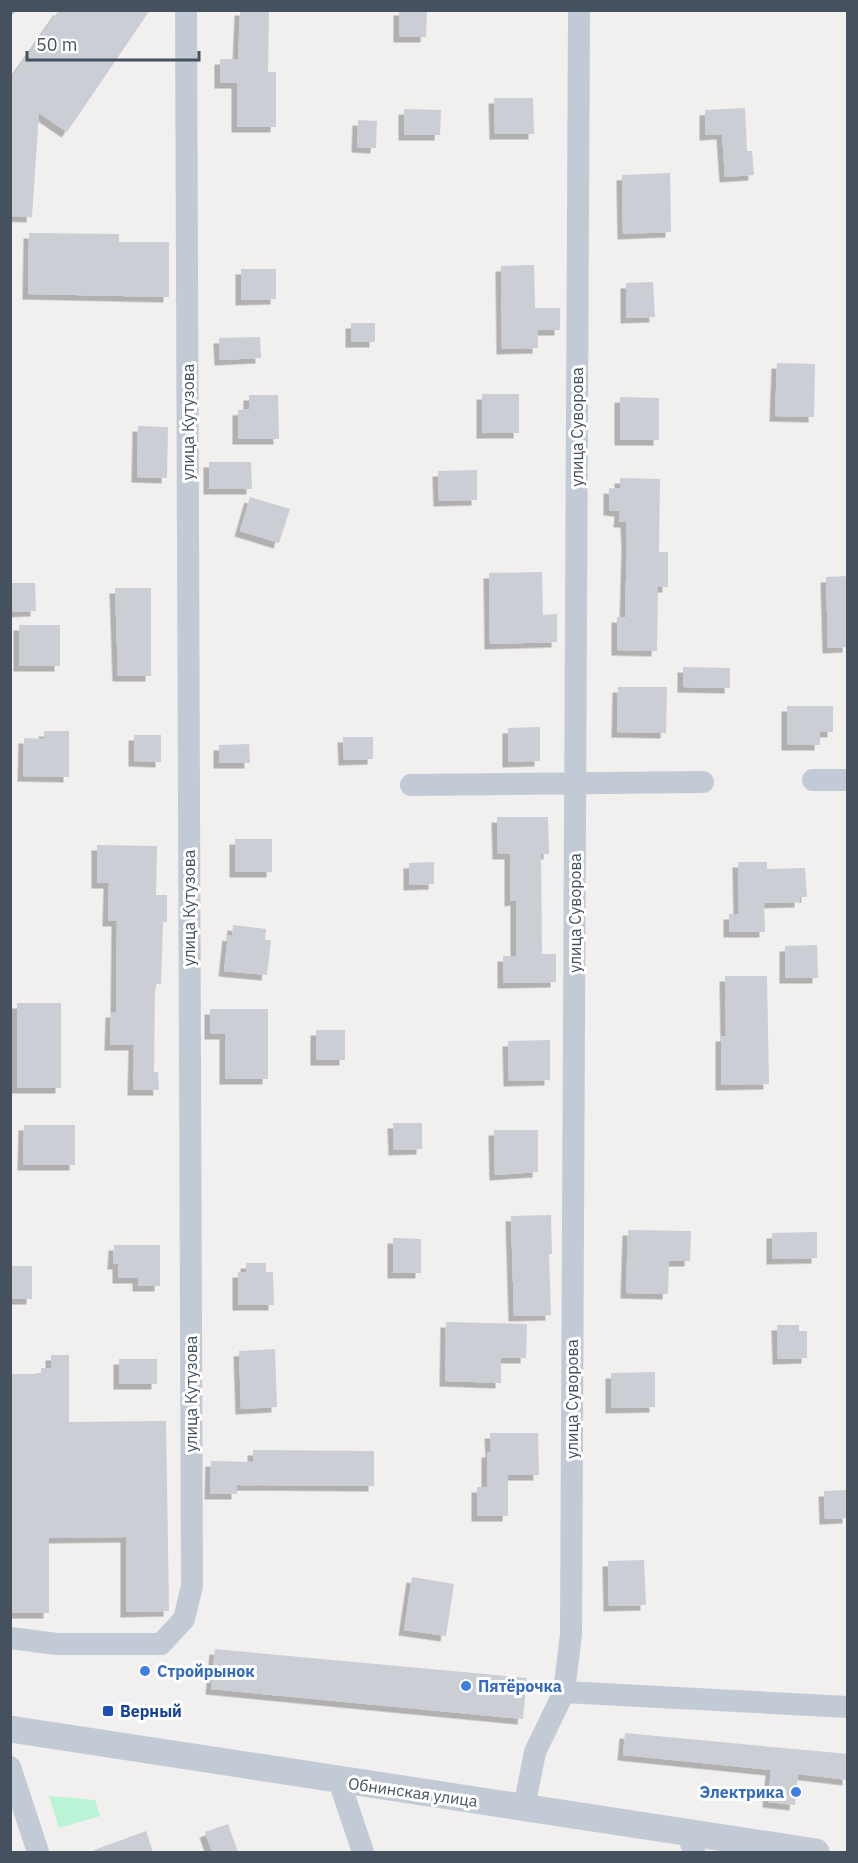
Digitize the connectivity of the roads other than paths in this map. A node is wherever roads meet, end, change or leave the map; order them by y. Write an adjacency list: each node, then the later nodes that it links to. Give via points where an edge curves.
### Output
1 (186, 10): 8 (street, улица Кутузова, via 192,1586 184,1619 161,1644 57,1644)
2 (579, 10): 6 (street, улица Суворова)
3 (813, 780): 4 (street)
4 (848, 780)
5 (703, 782): 6 (street)
6 (575, 783): 7 (street); 9 (street, улица Суворова, via 571,1635)
7 (411, 785)
8 (10, 1638)
9 (564, 1692): 10 (street); 14 (street, улица Суворова, via 536,1752)
10 (848, 1707)
11 (10, 1729): 13 (street, Обнинская улица)
12 (10, 1767): 16 (street)
13 (339, 1781): 14 (street, Обнинская улица); 17 (street)
14 (524, 1808): 15 (street, Обнинская улица)
15 (690, 1842): 18 (street, Обнинская улица)
16 (38, 1852)
17 (363, 1852)
18 (816, 1852)

